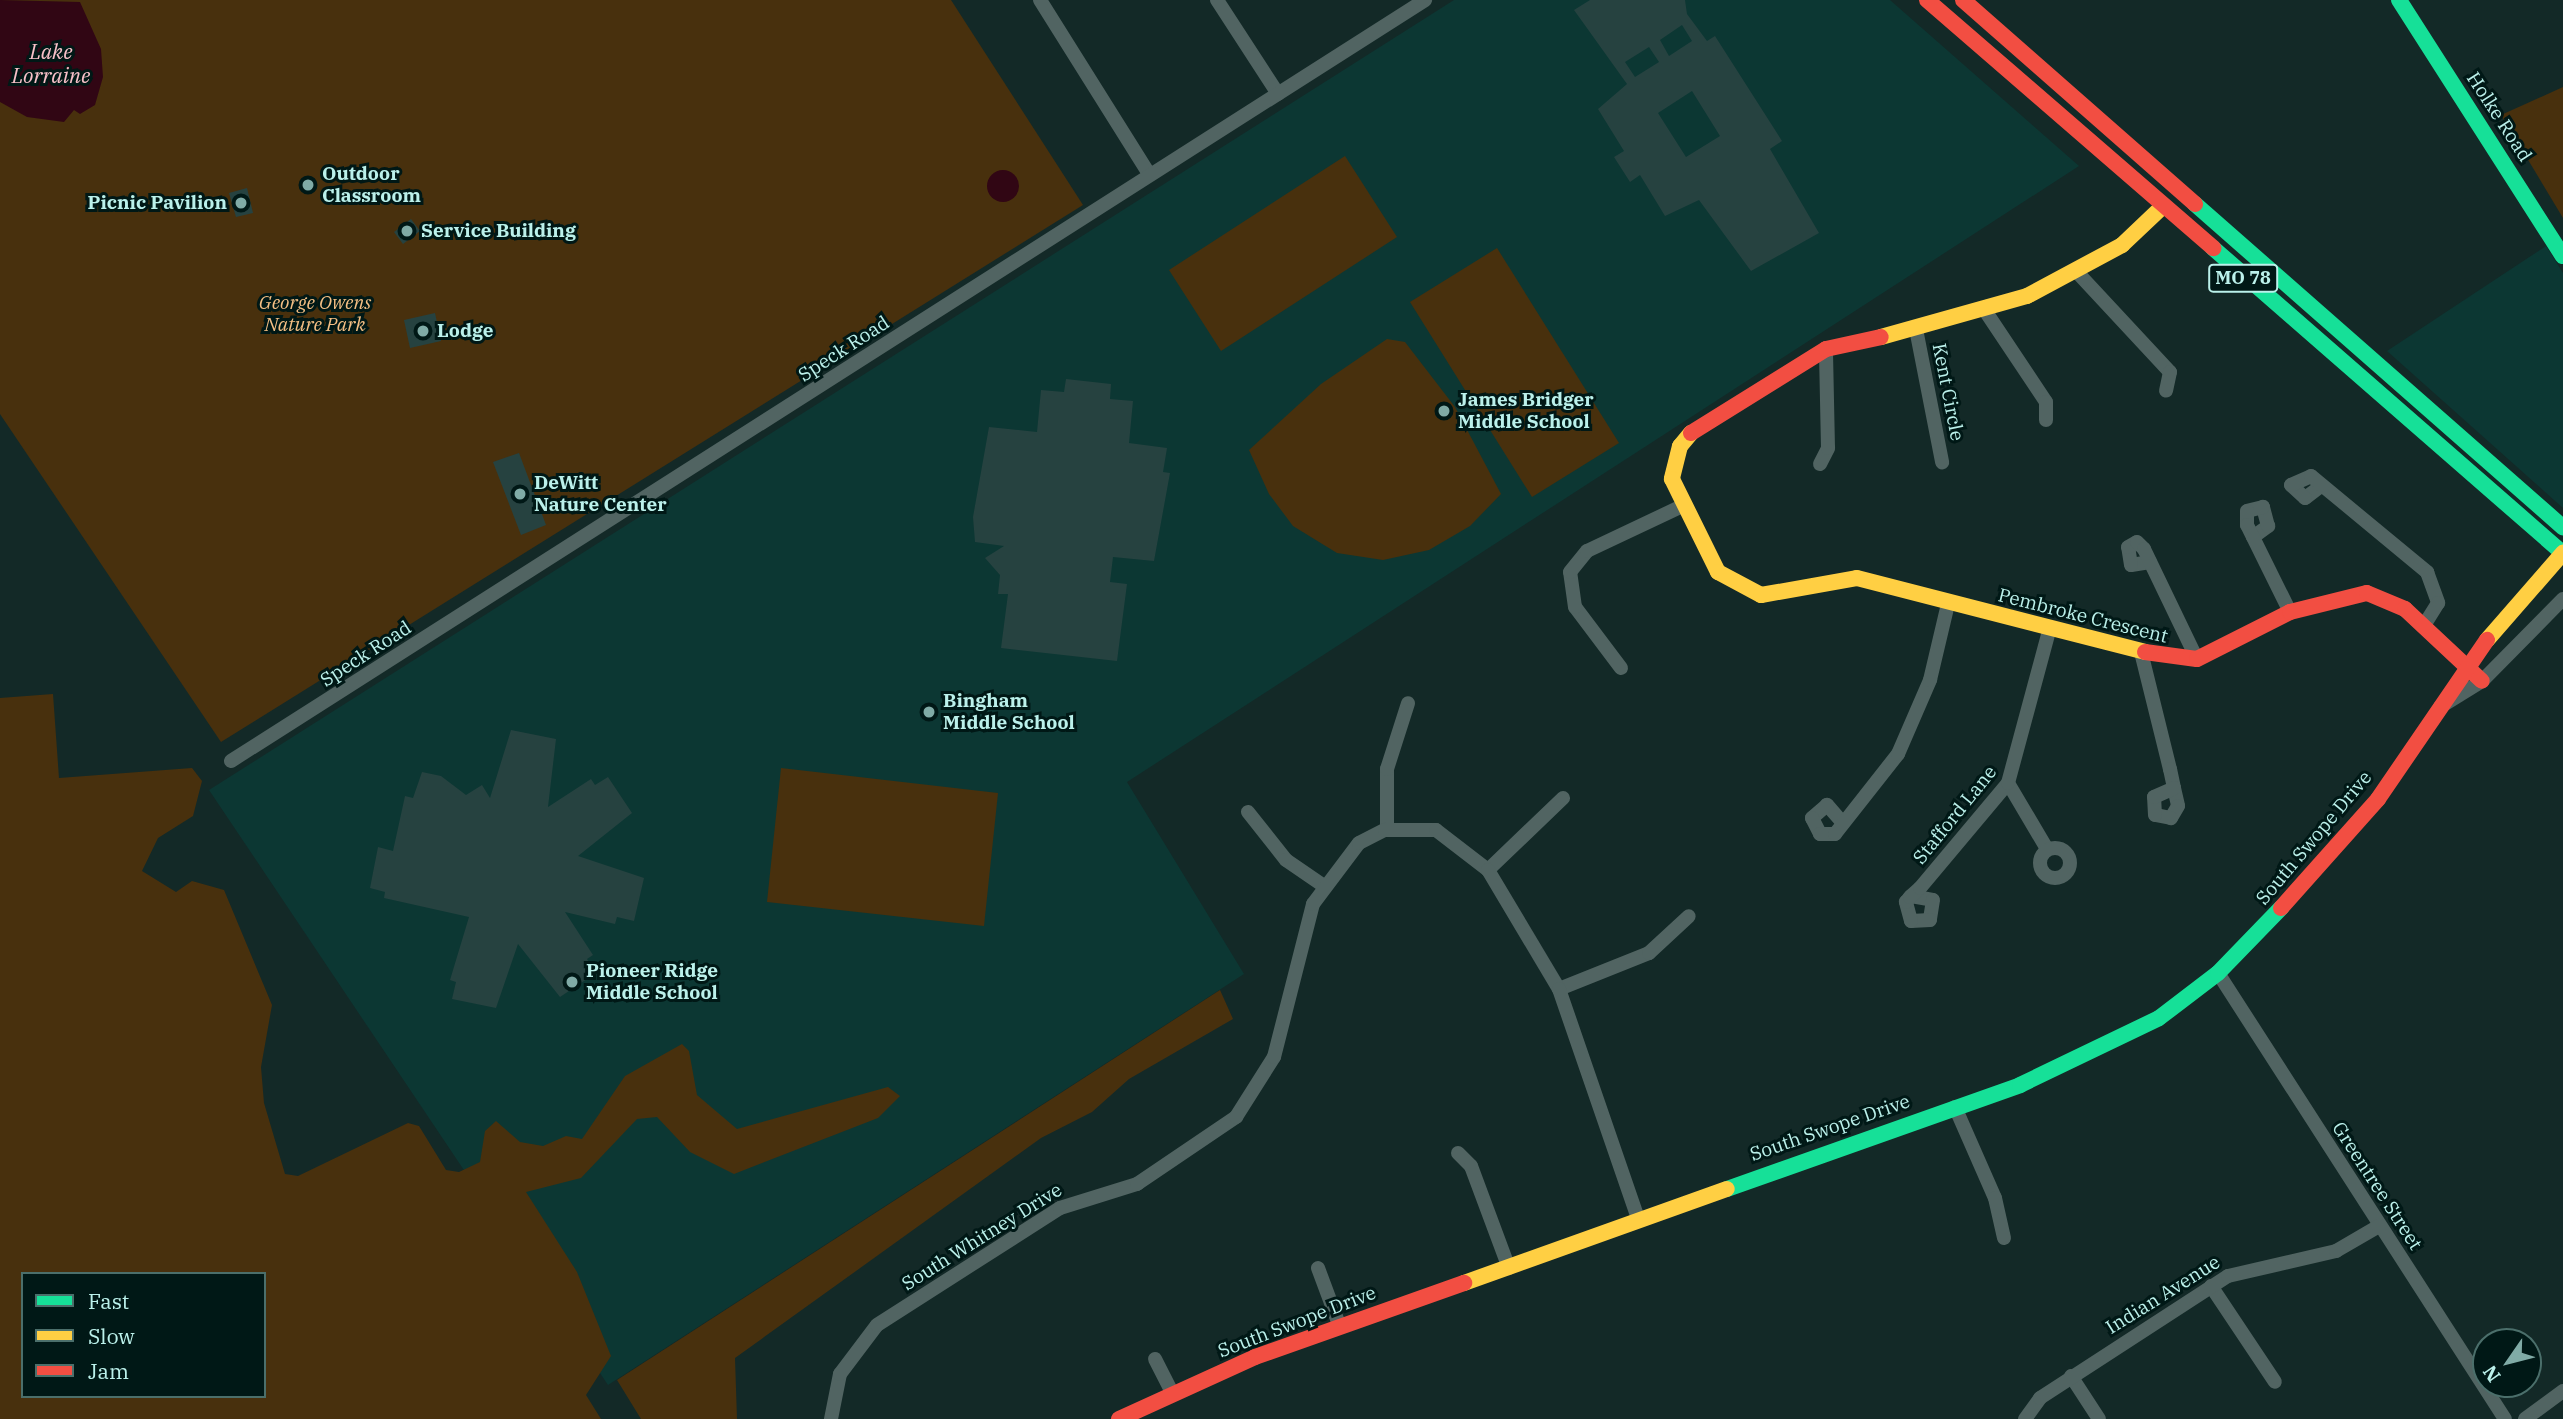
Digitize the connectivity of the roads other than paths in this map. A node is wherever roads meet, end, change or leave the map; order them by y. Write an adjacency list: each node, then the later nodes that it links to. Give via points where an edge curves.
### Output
1 (1040, 0): 8 (street)
2 (1217, 0): 7 (street)
3 (1425, 0): 7 (street, Speck Road)
4 (1927, 0): 9 (street, MO 78)
5 (1963, 0): 21 (street, MO 78)
6 (2399, 0): 10 (street, Holke Road)
7 (1278, 94): 8 (street, Speck Road)
8 (1149, 174): 37 (street, Speck Road)
9 (2161, 208): 11 (street, Pembroke Crescent, via 2122,246); 23 (street, MO 78)
10 (2563, 256)
11 (2076, 271): 12 (street, Pembroke Crescent); 15 (street, via 2171,372)
12 (1986, 313): 13 (street, Pembroke Crescent); 16 (street, via 2046,402)
13 (1916, 329): 14 (street, Pembroke Crescent); 17 (street, Kent Circle)
14 (1826, 349): 18 (street, via 1828,448); 20 (street, Pembroke Crescent, via 1694,430 1673,465)
15 (2166, 391)
16 (2046, 420)
17 (1942, 462)
18 (1820, 464)
19 (2321, 486): 28 (street, via 2427,572 2438,603)
20 (1682, 506): 26 (street, Pembroke Crescent, via 1717,572 1746,593 1786,594 1857,578); 33 (street, via 1587,551 1570,572 1575,607)
21 (2563, 527)
22 (2253, 537): 27 (street)
23 (2563, 553): 32 (street, South Swope Drive)
24 (2150, 562): 31 (street)
25 (2563, 599): 34 (street, South Swope Drive)
26 (1948, 604): 29 (street, Pembroke Crescent); 42 (street, via 1916,718 1880,779)
27 (2290, 612): 28 (street, via 2367,593 2388,598); 31 (street)
28 (2425, 624): 32 (street)
29 (2049, 631): 30 (street, Pembroke Crescent); 38 (street, Stafford Lane)
30 (2141, 652): 31 (street, Pembroke Crescent); 39 (street)
31 (2197, 659)
32 (2466, 664): 34 (street); 36 (street, South Swope Drive)
33 (1621, 668)
34 (2482, 681): 36 (street, South Swope Drive)
35 (1408, 703): 43 (street, via 1387,769)
36 (2439, 708): 49 (street, South Swope Drive, via 2378,799)
37 (230, 761)
38 (2008, 783): 44 (street); 47 (street, Stafford Lane)
39 (2174, 788)
40 (1563, 798): 45 (street)
41 (1248, 811): 46 (street, via 1286,860)
42 (1842, 821)
43 (1387, 829): 45 (street, via 1436,830); 46 (street, South Whitney Drive, via 1359,843)
44 (2047, 849)
45 (1488, 870): 50 (street)
46 (1324, 886): 65 (street, South Whitney Drive, via 1303,932 1274,1057 1236,1117 1137,1184 1060,1209 877,1325 840,1374)
47 (1911, 896)
48 (1689, 916): 50 (street, via 1649,953)
49 (2218, 973): 51 (street, South Swope Drive, via 2094,1054); 54 (street, Greentree Street)
50 (1559, 989): 53 (street)
51 (1955, 1107): 53 (street, South Swope Drive); 55 (street, via 1996,1198)
52 (1458, 1153): 57 (street, via 1471,1166)
53 (1638, 1218): 57 (street, South Swope Drive)
54 (2379, 1226): 58 (street, Indian Avenue, via 2336,1251 2250,1267); 69 (street, Greentree Street)
55 (2004, 1238)
56 (1318, 1268): 59 (street)
57 (1509, 1268): 59 (street, South Swope Drive)
58 (2211, 1286): 61 (street, Indian Avenue); 62 (street)
59 (1340, 1327): 64 (street, South Swope Drive)
60 (1155, 1359): 64 (street)
61 (2071, 1376): 67 (street, Indian Avenue, via 2040,1398); 68 (street)
62 (2275, 1382)
63 (2563, 1391): 70 (street)
64 (1172, 1393): 66 (street, South Swope Drive)
65 (831, 1419)
66 (1120, 1419)
67 (2025, 1419)
68 (2099, 1419)
69 (2505, 1419)
70 (2525, 1419)

